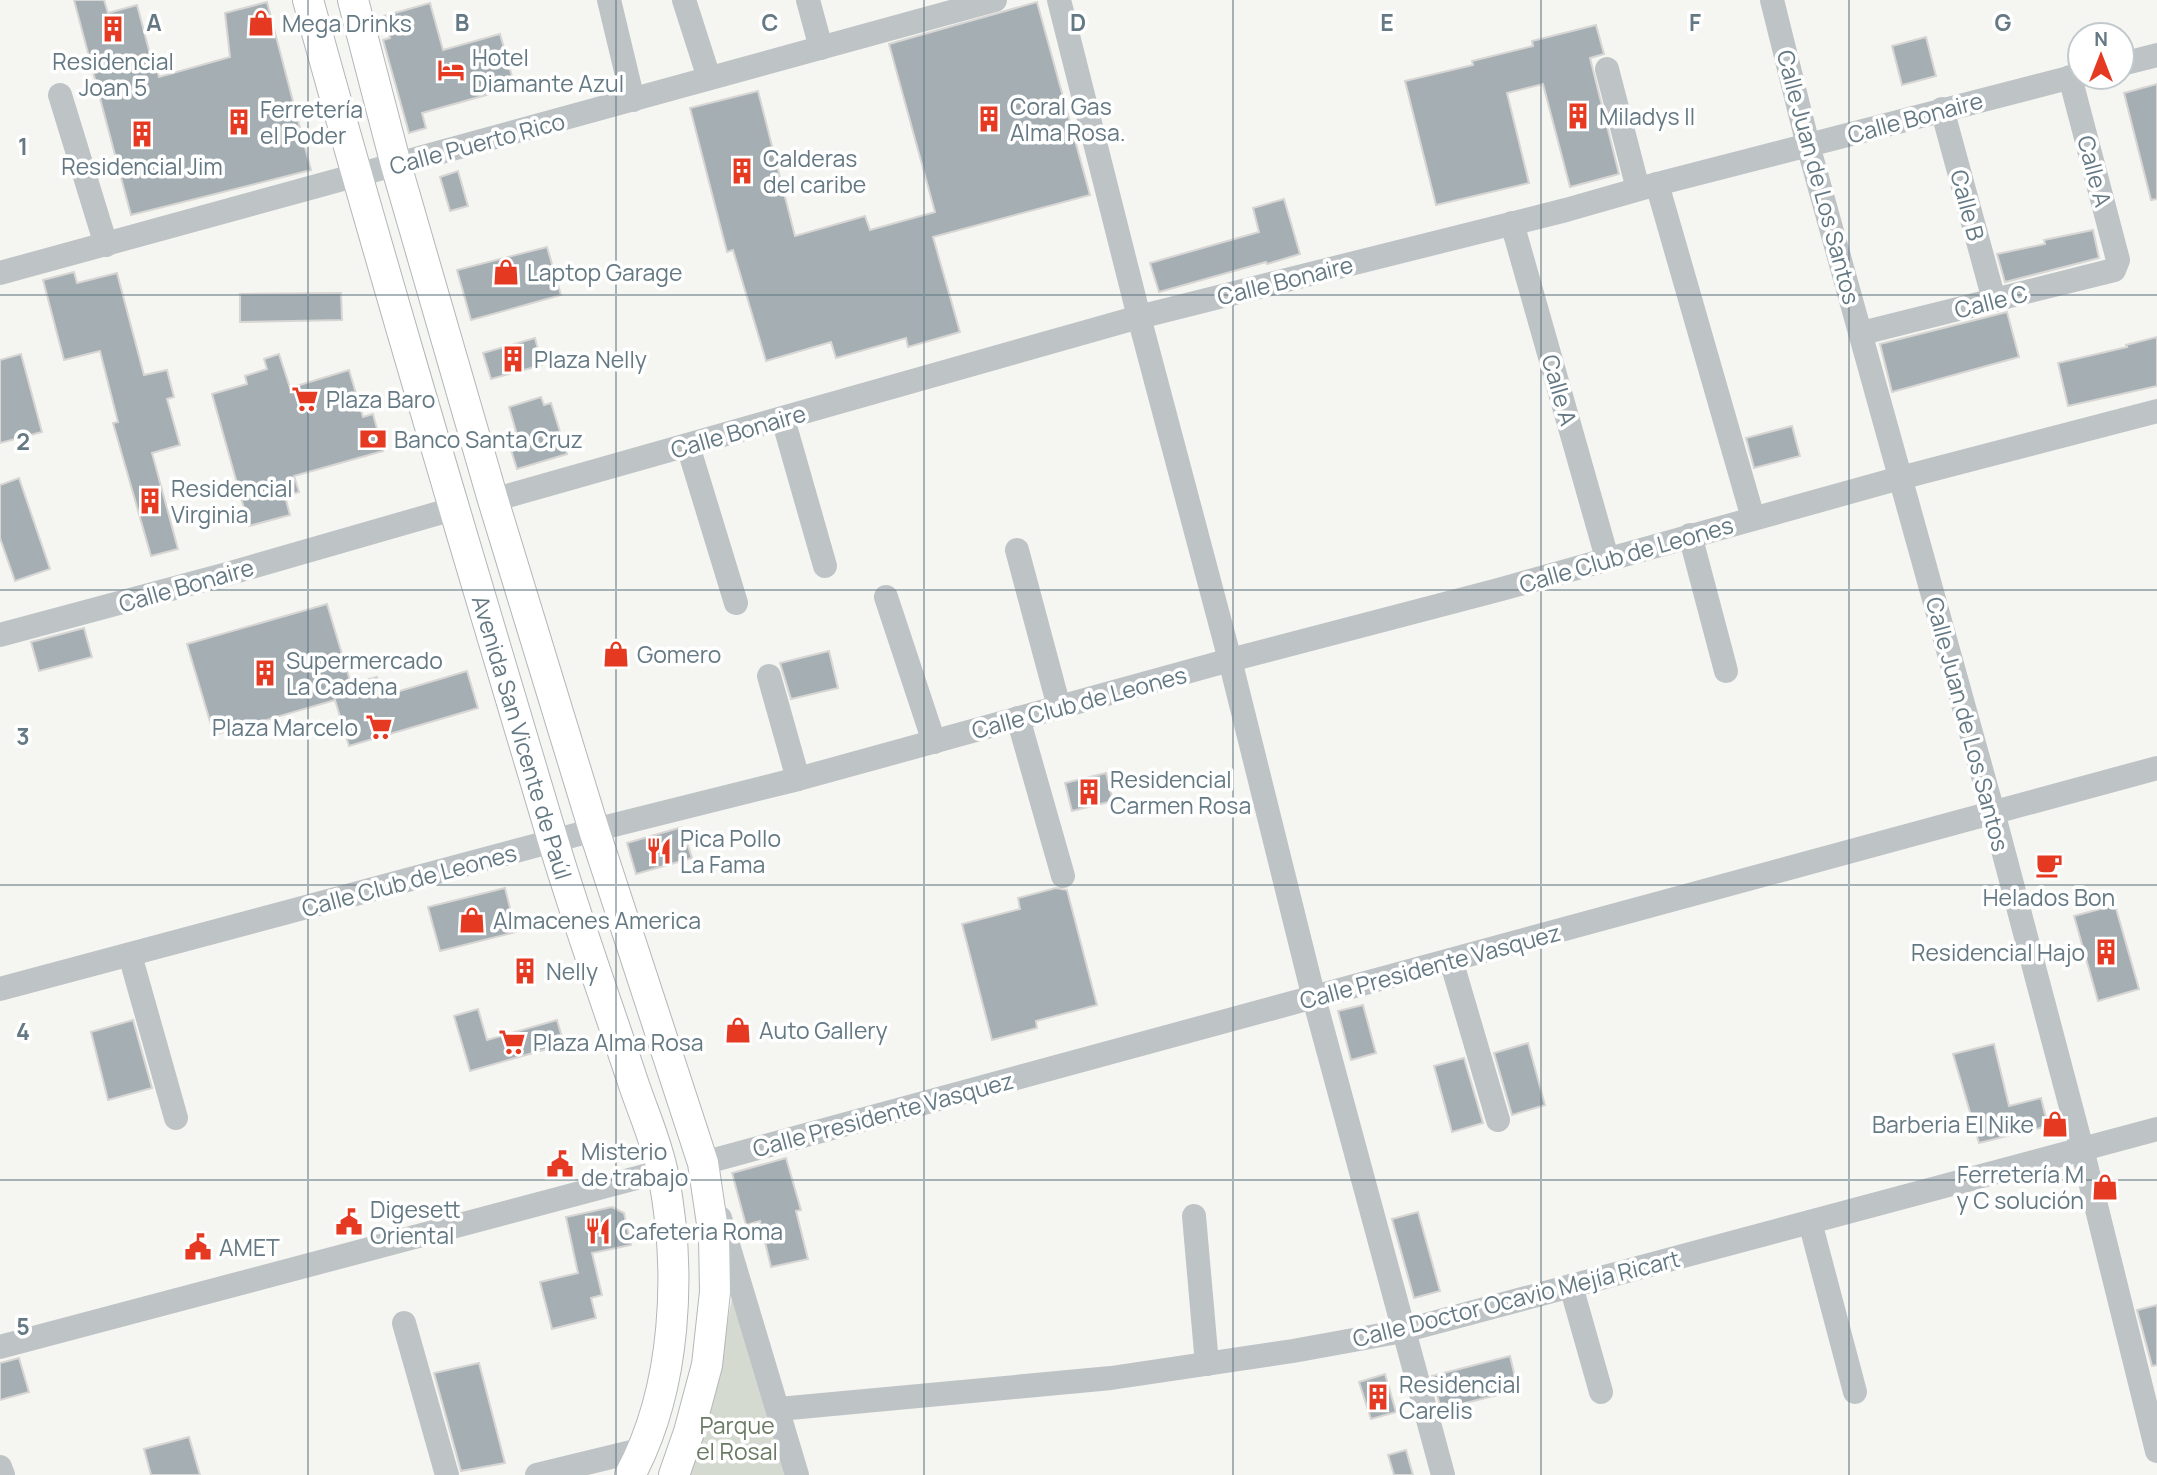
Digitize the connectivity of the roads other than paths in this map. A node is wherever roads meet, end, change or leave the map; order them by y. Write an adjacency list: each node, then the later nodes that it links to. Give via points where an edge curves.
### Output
1 (308, 0): 21 (main road, Avenida San Vicente de Paúl)
2 (353, 0): 20 (main road, Avenida San Vicente de Paúl)
3 (609, 0): 17 (street)
4 (684, 0): 14 (street)
5 (808, 0): 9 (street)
6 (995, 0): 9 (street, Calle Puerto Rico)
7 (1059, 0): 28 (street)
8 (1772, 0): 19 (street, Calle Juan de Los Santos)
9 (821, 48): 14 (street, Calle Puerto Rico)
10 (2157, 55): 11 (street)
11 (2136, 60)
12 (1607, 69): 22 (street)
13 (2066, 78): 18 (street, Calle Bonaire)
14 (709, 79): 17 (street, Calle Puerto Rico)
15 (2078, 91): 25 (street, Calle A)
16 (60, 95): 24 (street)
17 (633, 100): 20 (street, Calle Puerto Rico)
18 (1942, 109): 19 (street, Calle Bonaire); 27 (street, Calle B)
19 (1808, 145): 22 (street, Calle Bonaire); 29 (street, Calle Juan de Los Santos)
20 (396, 165): 21 (street, Calle Puerto Rico); 34 (main road, Avenida San Vicente de Paúl)
21 (356, 177): 24 (street, Calle Puerto Rico); 35 (main road, Avenida San Vicente de Paúl)
22 (1648, 186): 23 (street, Calle Bonaire); 36 (street)
23 (1512, 223): 28 (street, Calle Bonaire); 39 (street, Calle A)
24 (106, 245): 26 (street, Calle Puerto Rico)
25 (2118, 265): 27 (street, Calle C, via 2114,270)
26 (0, 273)
27 (1994, 300): 29 (street, Calle C)
28 (1139, 317): 31 (street, Calle Bonaire); 44 (street)
29 (1862, 333): 33 (street, Calle Juan de Los Santos)
30 (2157, 411): 33 (street, Calle Club de Leones)
31 (783, 419): 32 (street, Calle Bonaire); 40 (street)
32 (688, 446): 34 (street, Calle Bonaire); 42 (street)
33 (1900, 478): 36 (street, Calle Club de Leones); 52 (street, Calle Juan de Los Santos)
34 (493, 500): 53 (main road, Avenida San Vicente de Paúl)
35 (453, 509): 43 (street, Calle Bonaire); 54 (main road, Avenida San Vicente de Paúl)
36 (1753, 518): 37 (street, Calle Club de Leones)
37 (1690, 535): 39 (street, Calle Club de Leones); 45 (street)
38 (1017, 550): 47 (street)
39 (1607, 558): 44 (street, Calle Club de Leones)
40 (825, 566)
41 (886, 597): 49 (street)
42 (736, 603)
43 (0, 635)
44 (1230, 660): 47 (street, Calle Club de Leones); 59 (street)
45 (1726, 671)
46 (769, 676): 51 (street)
47 (1059, 707): 48 (street, Calle Club de Leones)
48 (1018, 718): 49 (street, Calle Club de Leones); 55 (street)
49 (934, 742): 51 (street, Calle Club de Leones)
50 (2157, 768): 52 (street, Calle Presidente Vasquez)
51 (798, 779): 53 (street, Calle Club de Leones)
52 (1993, 812): 57 (street, Calle Presidente Vasquez); 63 (street, Calle Juan de Los Santos)
53 (594, 830): 54 (street, Calle Club de Leones); 64 (main road, Avenida San Vicente de Paúl)
54 (553, 842): 56 (street, Calle Club de Leones); 65 (main road, Avenida San Vicente de Paúl)
55 (1063, 876)
56 (130, 955): 58 (street, Calle Club de Leones); 60 (street)
57 (1451, 960): 59 (street, Calle Presidente Vasquez); 61 (street)
58 (0, 989)
59 (1314, 998): 64 (street, Calle Presidente Vasquez); 70 (street)
60 (176, 1118)
61 (1498, 1120)
62 (2157, 1129): 63 (street, Calle Doctor Ocavio Mejía Ricart)
63 (2082, 1149): 67 (street, Calle Doctor Ocavio Mejía Ricart); 77 (street, Calle Juan de Los Santos)
64 (703, 1163): 75 (street, Avenida San Vicente de Paúl); 83 (main road, Avenida San Vicente de Paúl, via 714,1237 715,1292 707,1365)
65 (663, 1171): 71 (street); 76 (main road, Avenida San Vicente de Paúl, via 672,1241 672,1313 659,1401)
66 (1194, 1216): 72 (street)
67 (1810, 1222): 68 (street, Calle Doctor Ocavio Mejía Ricart); 74 (street)
68 (1572, 1286): 70 (street, Calle Doctor Ocavio Mejía Ricart); 73 (street)
69 (404, 1323): 80 (street)
70 (1403, 1331): 72 (street, Calle Doctor Ocavio Mejía Ricart); 85 (street)
71 (0, 1347)
72 (1207, 1364): 75 (street, Calle Doctor Ocavio Mejía Ricart, via 1111,1378)
73 (1601, 1392)
74 (1855, 1392)
75 (779, 1409): 84 (street, Avenida San Vicente de Paúl)
76 (644, 1449): 81 (street); 82 (main road, Avenida San Vicente de Paúl)
77 (2157, 1451)
78 (0, 1466): 79 (street)
79 (2, 1475)
80 (447, 1475)
81 (537, 1475)
82 (630, 1475)
83 (674, 1475)
84 (797, 1475)
85 (1443, 1475)

